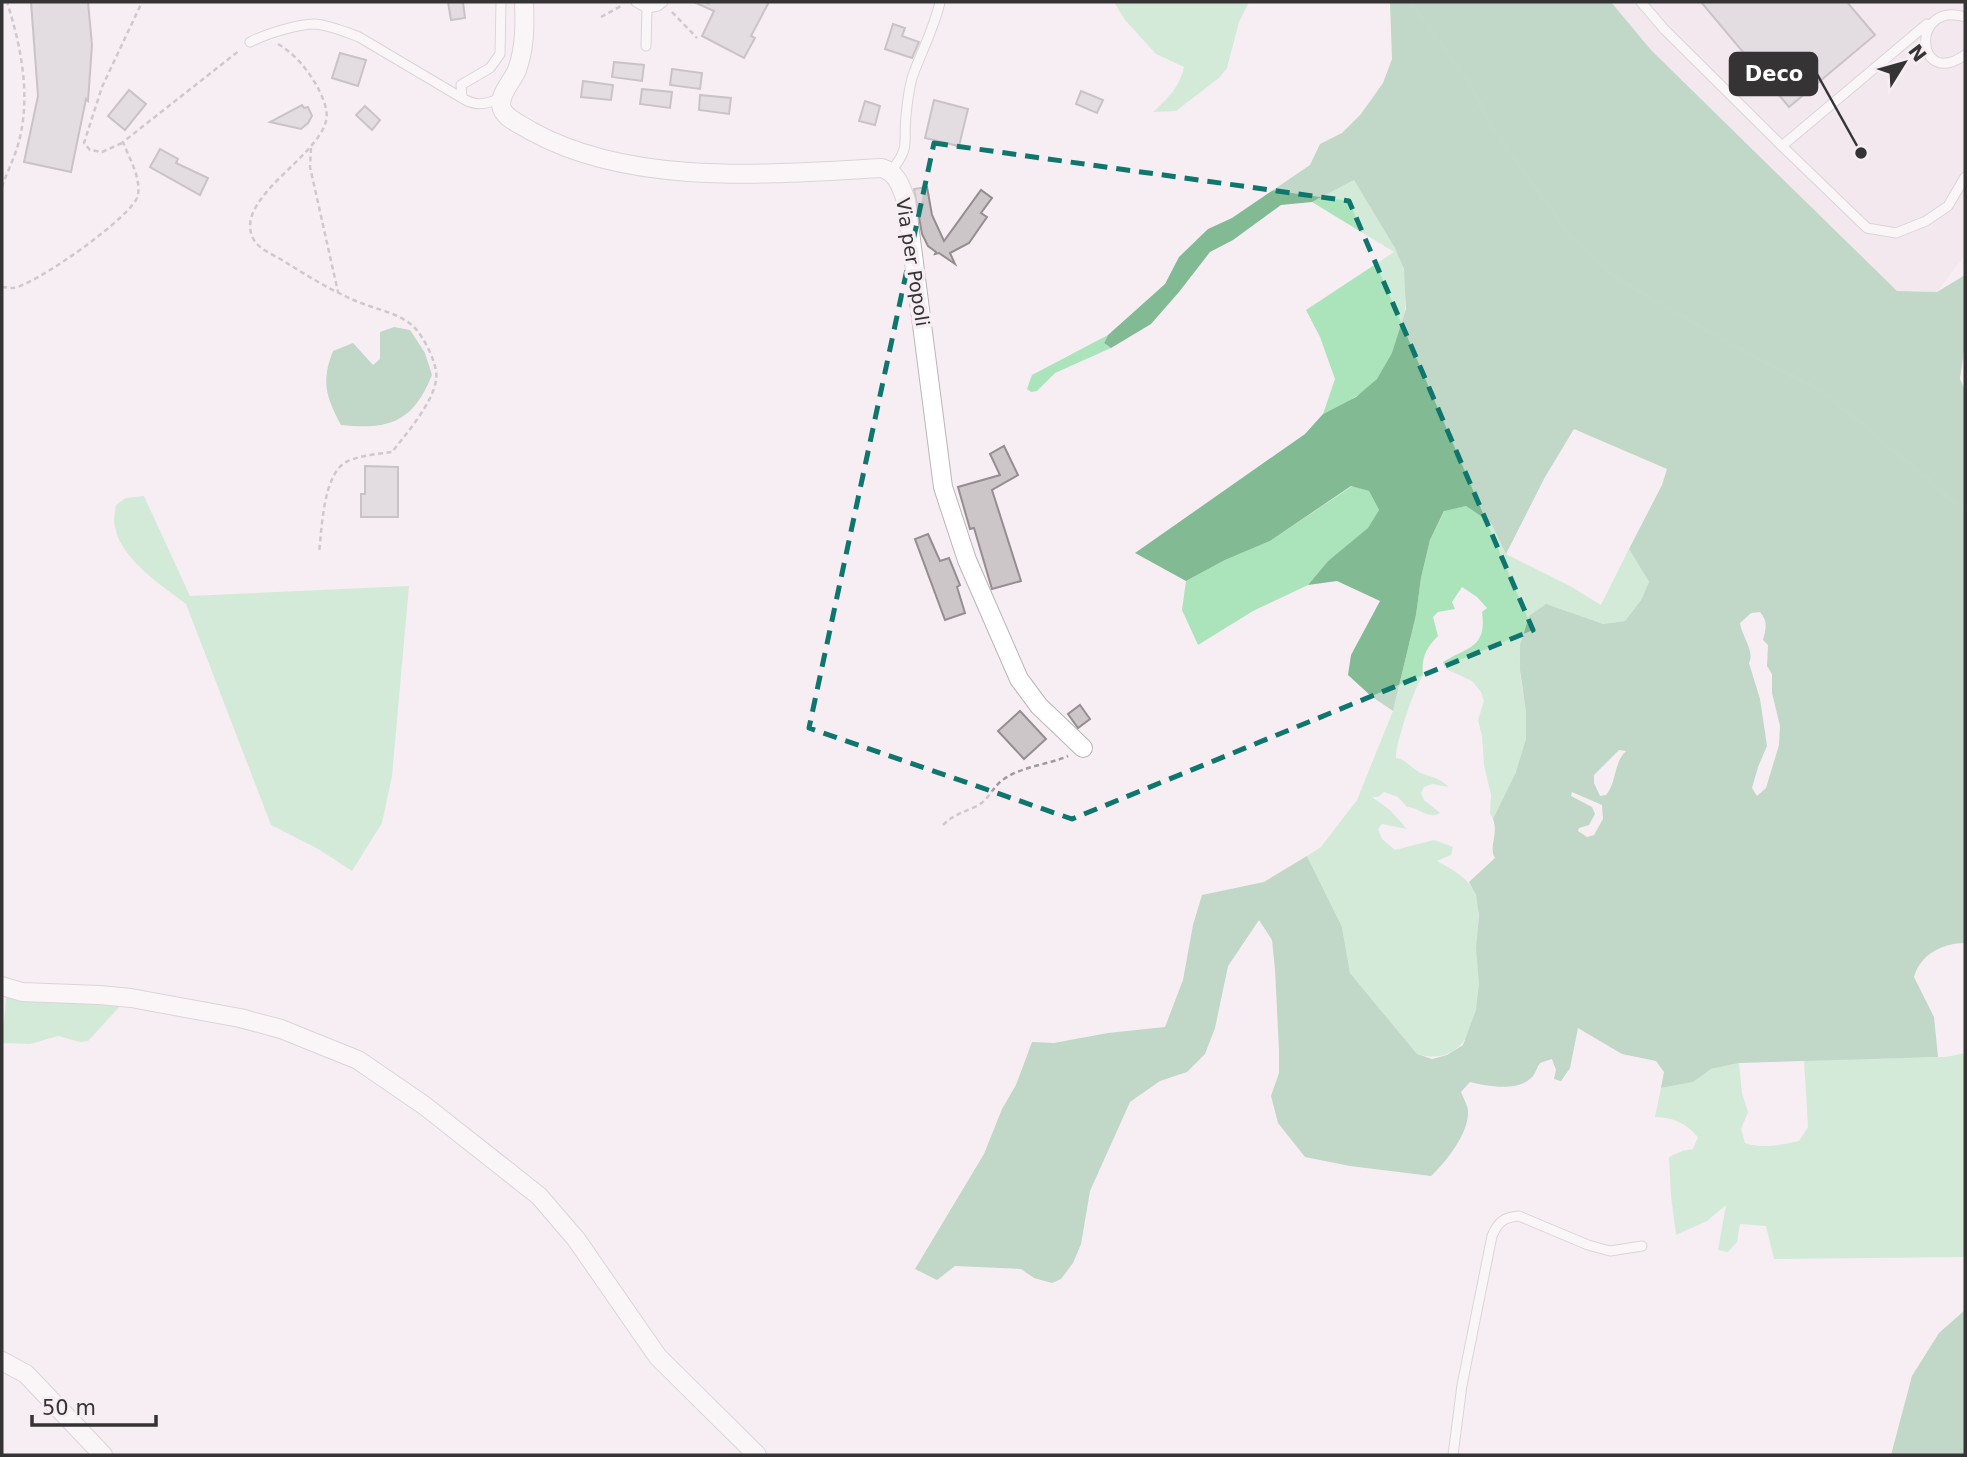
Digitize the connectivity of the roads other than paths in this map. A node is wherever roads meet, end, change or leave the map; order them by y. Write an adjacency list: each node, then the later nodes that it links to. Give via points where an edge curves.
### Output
1 (500, 2): 13 (lane, via 500,54 490,68 461,85)
2 (524, 2): 14 (street, via 523,52)
3 (636, 2): 7 (lane)
4 (662, 2): 7 (lane)
5 (940, 2): 16 (lane, via 912,79 906,144)
6 (1641, 2): 15 (lane)
7 (647, 8): 11 (lane)
8 (1965, 16): 9 (lane, via 1948,11)
9 (1927, 24): 12 (lane, via 1924,40 1932,54 1946,61); 15 (lane)
10 (250, 42): 13 (lane, via 315,24 342,31)
11 (646, 46)
12 (1964, 59)
13 (462, 98): 14 (lane, via 482,104)
14 (501, 98): 16 (street, Via per Popoli, via 509,118 561,146 607,160 757,176)
15 (1782, 146): 17 (lane, via 1867,228 1896,233 1948,206)
16 (891, 171): 18 (street, Via per Popoli, via 908,211 943,487 952,517 1019,679 1039,706)
17 (1965, 177)
18 (1083, 748)
19 (2, 986): 23 (street, via 22,992 131,998 240,1018 358,1060 540,1196 570,1230 658,1357)
20 (1642, 1246): 24 (lane, via 1610,1251 1519,1216 1497,1224 1473,1325)
21 (2, 1361): 22 (street, via 26,1374)
22 (103, 1455)
23 (757, 1455)
24 (1453, 1455)

